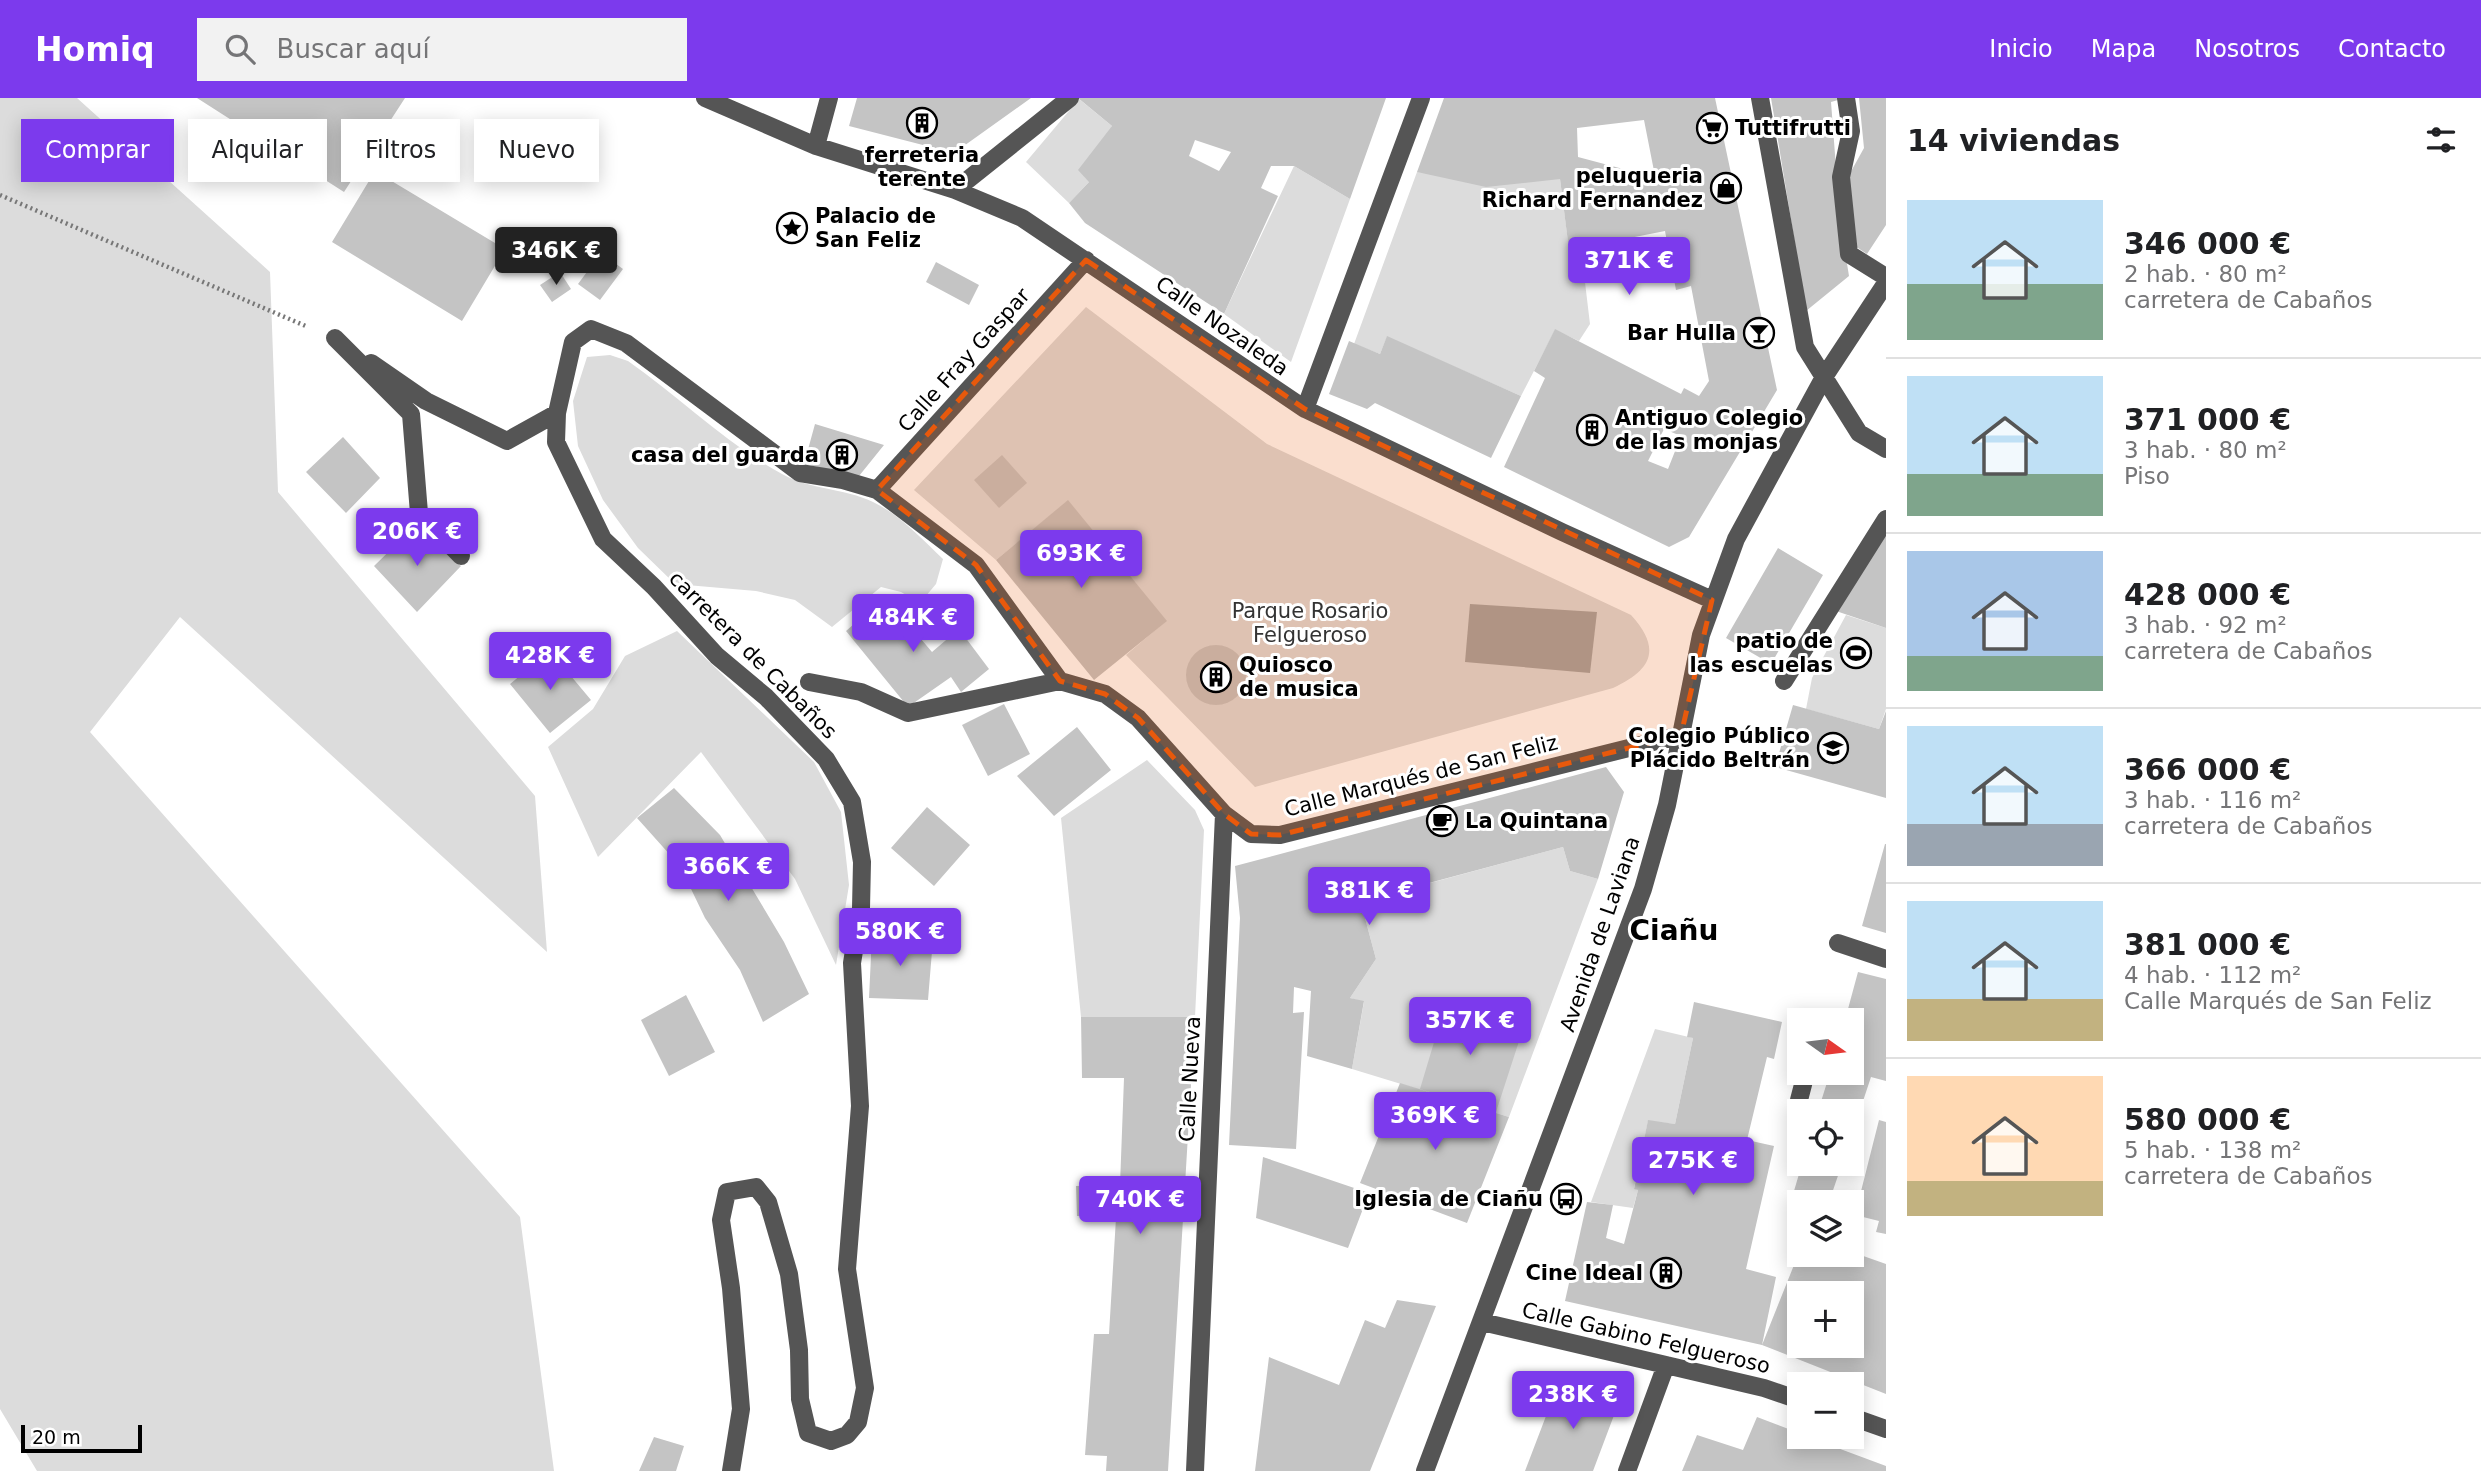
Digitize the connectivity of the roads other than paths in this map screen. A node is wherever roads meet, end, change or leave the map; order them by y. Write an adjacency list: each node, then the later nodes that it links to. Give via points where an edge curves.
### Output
1 (705, 98): 7 (street, Calle Nozaleda)
2 (829, 98): 7 (street)
3 (1070, 98): 8 (street)
4 (1421, 98): 13 (street)
5 (1760, 98): 12 (street, via 1805,347)
6 (1846, 98): 10 (street, via 1851,131 1841,177 1849,254)
7 (816, 146): 8 (street, Calle Nozaleda)
8 (955, 190): 9 (street, Calle Nozaleda, via 1022,218)
9 (1086, 260): 13 (street, Calle Nozaleda); 16 (street, Calle Fray Gaspar)
10 (1886, 277)
11 (1886, 283): 12 (street, Avenida de Laviana)
12 (1824, 377): 15 (street, via 1859,433); 19 (street, Avenida de Laviana, via 1736,539)
13 (1305, 409): 19 (street, Calle Nozaleda)
14 (557, 414): 16 (street, carretera de Cabaños, via 573,342 591,329 626,343 800,473); 18 (street, via 507,440 426,401 335,338 411,414 419,513); 32 (street, carretera de Cabaños, via 556,442 603,539 826,759 852,802 862,862 852,963 860,1106 846,1269 865,1388 858,1422 847,1435 831,1441 808,1433 800,1399 793,1296 768,1202 756,1187 727,1192 721,1220 741,1409)
15 (1886, 449)
16 (877, 490): 20 (street, via 976,565)
17 (1886, 519): 21 (street)
18 (461, 556)
19 (1712, 600): 23 (street, Avenida de Laviana)
20 (1060, 681): 22 (street, via 908,713 861,692); 24 (street, Calle Marqués de San Feliz, via 1105,694 1138,718)
21 (1784, 681)
22 (810, 682)
23 (1681, 735): 24 (street, Calle Marqués de San Feliz, via 1280,835 1251,834); 27 (street, Avenida de Laviana, via 1643,889)
24 (1224, 814): 33 (street, Calle Nueva)
25 (1838, 943): 26 (street)
26 (1886, 959)
27 (1482, 1322): 28 (street, Calle Gabino Felgueroso); 34 (street, Avenida de Laviana)
28 (1666, 1365): 29 (street, Calle Gabino Felgueroso); 35 (street)
29 (1787, 1397)
30 (1864, 1421): 31 (street)
31 (1886, 1429)
32 (731, 1471)
33 (1195, 1471)
34 (1425, 1471)
35 (1627, 1471)

